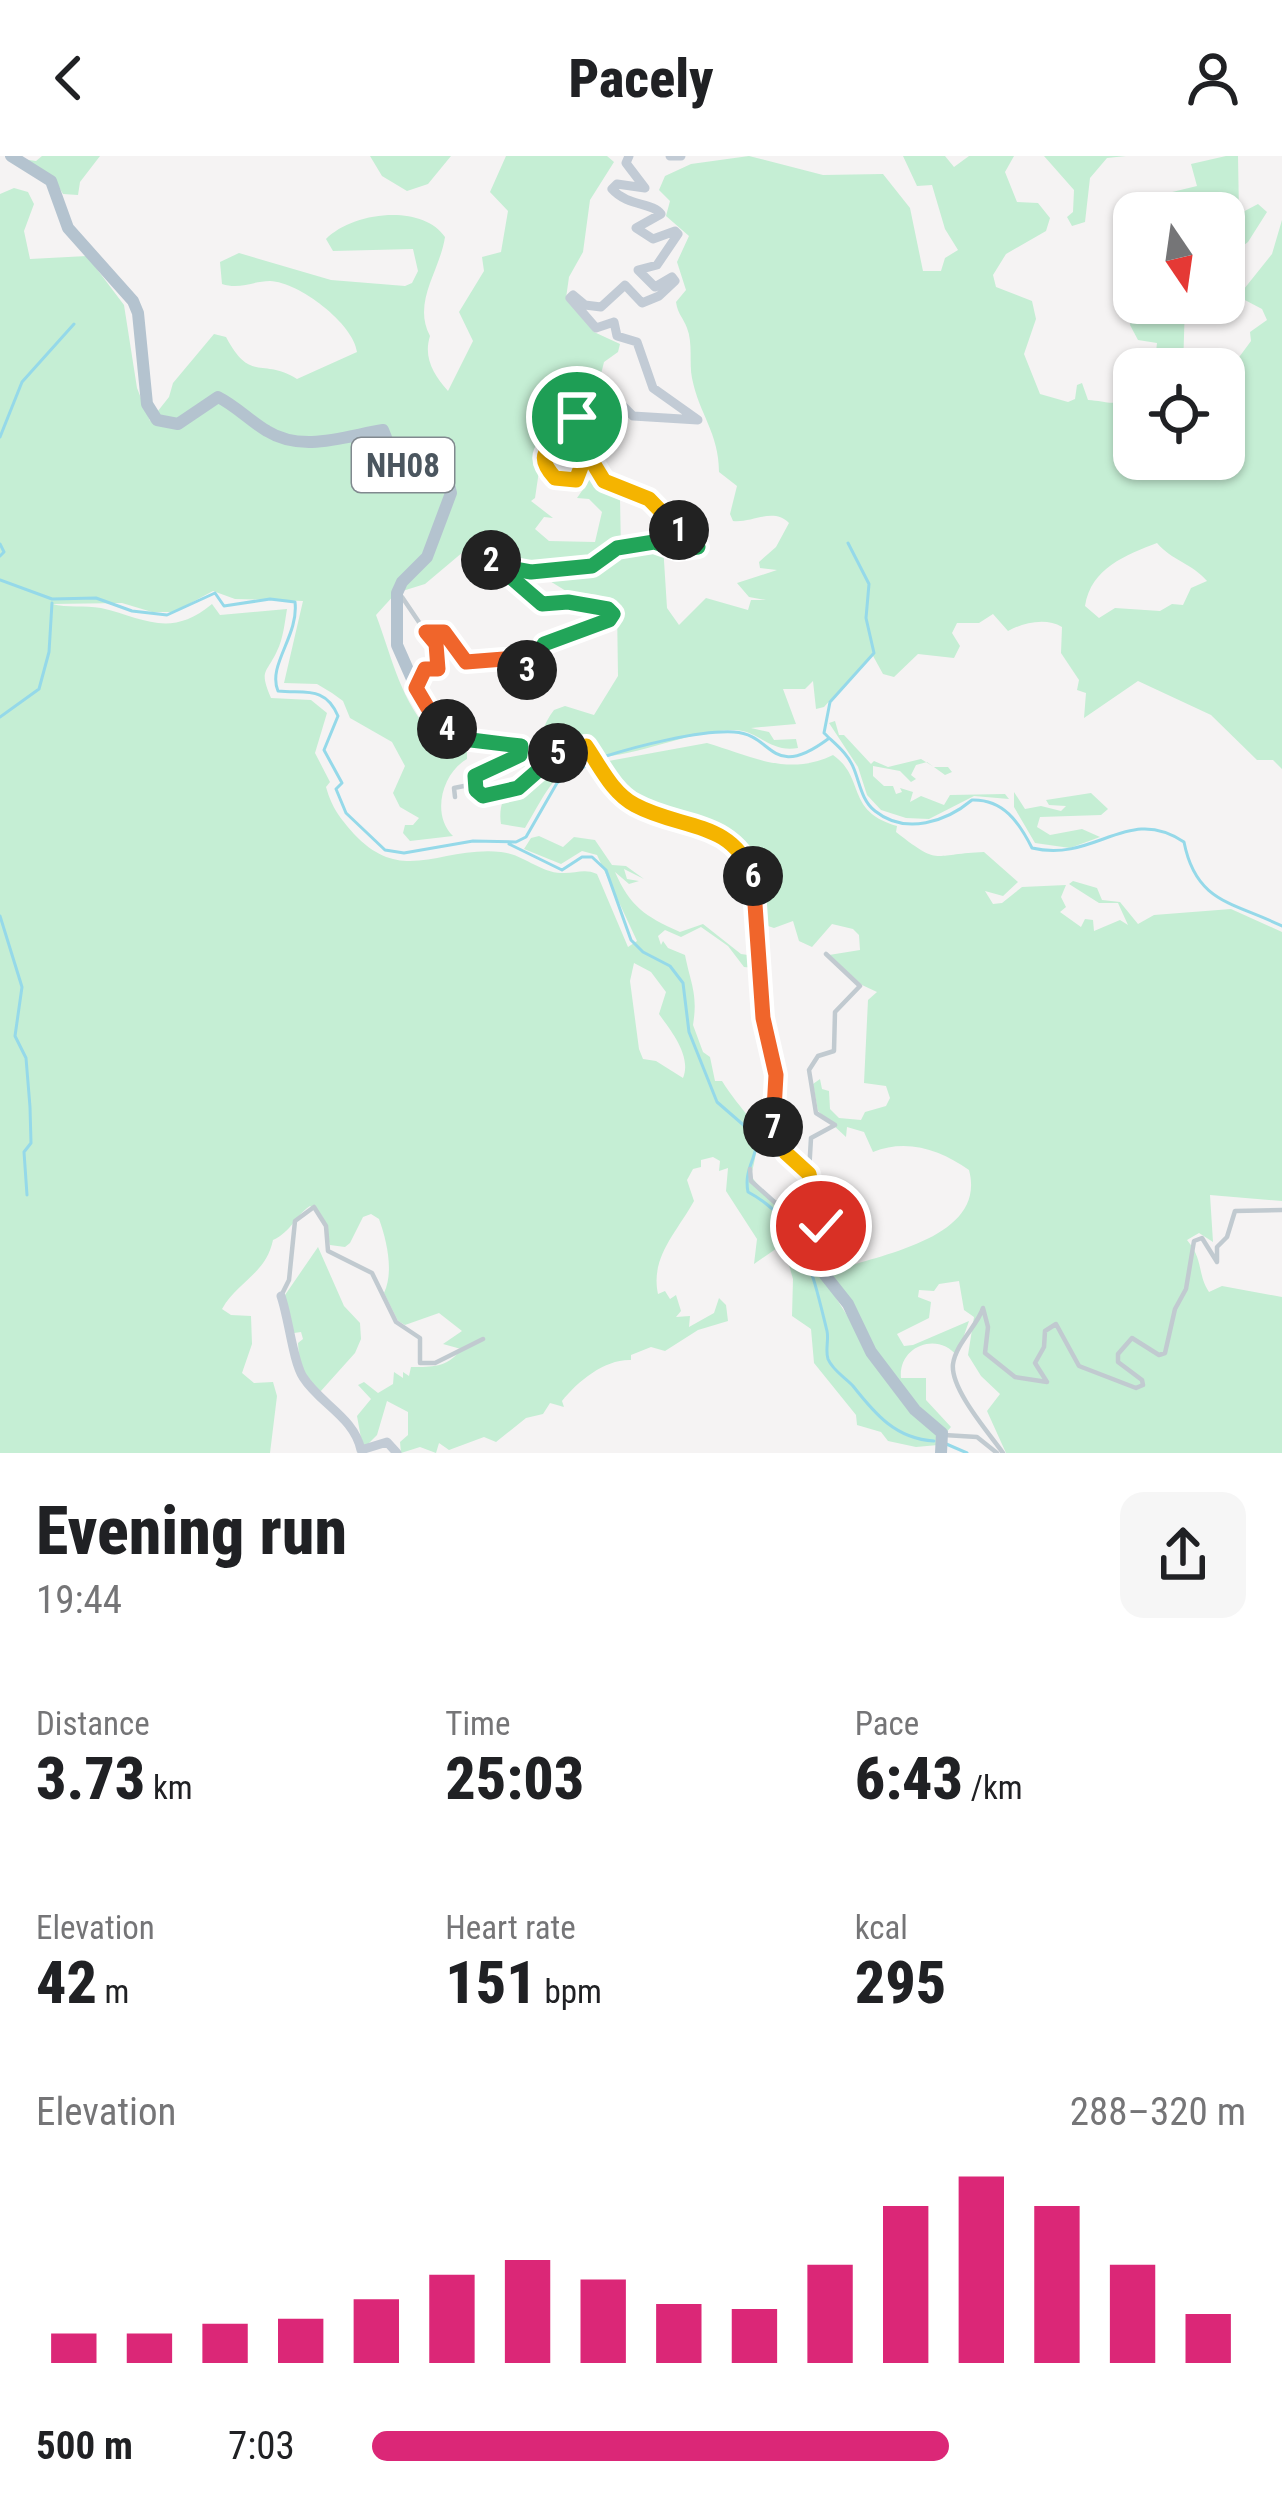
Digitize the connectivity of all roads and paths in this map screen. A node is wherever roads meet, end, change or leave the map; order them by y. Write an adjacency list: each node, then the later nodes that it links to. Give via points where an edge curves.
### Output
1 (11, 156): 5 (main road, NH08, via 51,182 68,228 136,307 147,404 157,420 178,424 218,397 289,440 383,430 410,472 449,485 435,541)
2 (629, 156): 6 (street, via 645,188 612,189 661,214 636,228 653,239 678,234 657,265 638,270 656,287 675,280 642,303 625,285 601,307 570,298 596,328 614,322 616,336 637,342 653,388 698,419 633,416 624,407 558,394 580,422 549,444 547,463 567,482 594,460 604,481 649,499 698,547 654,542 617,548 592,566 531,572 492,557 542,604 613,614 544,644 529,670 504,659 466,662 444,632)
3 (670, 156): 4 (street)
4 (681, 156)
5 (398, 593): 6 (street); 7 (main road, via 397,645)
6 (426, 632): 7 (street, via 438,669 425,669)
7 (416, 688): 8 (main road, via 432,715 459,736 521,746 520,755 479,773)
8 (474, 784): 9 (street, via 454,788); 12 (main road, via 483,796 496,796 518,788 554,754 587,746 634,805 720,832 749,866 759,916 774,1130)
9 (454, 797)
10 (826, 954): 12 (street, via 860,986 835,1012 834,1051 809,1070 816,1113 835,1125 811,1138)
11 (751, 1168): 12 (street, via 751,1181 791,1217 803,1204)
12 (809, 1174): 16 (main road, via 825,1275)
13 (1282, 1210): 18 (street, via 1234,1211 1217,1262 1202,1238 1194,1241 1165,1353 1132,1338 1118,1354 1142,1380 1136,1388 1079,1366 1056,1324 1045,1331 1035,1363 1047,1382 1015,1377 985,1353 983,1307 953,1364 963,1399)
14 (281, 1296): 15 (street, via 295,1221 314,1207 328,1250 372,1273 396,1322 420,1338 420,1363); 17 (street, via 308,1384 358,1435 362,1450 387,1442)
15 (483, 1339)
16 (941, 1444): 18 (street, via 977,1438)
17 (397, 1453)
18 (1000, 1453)

